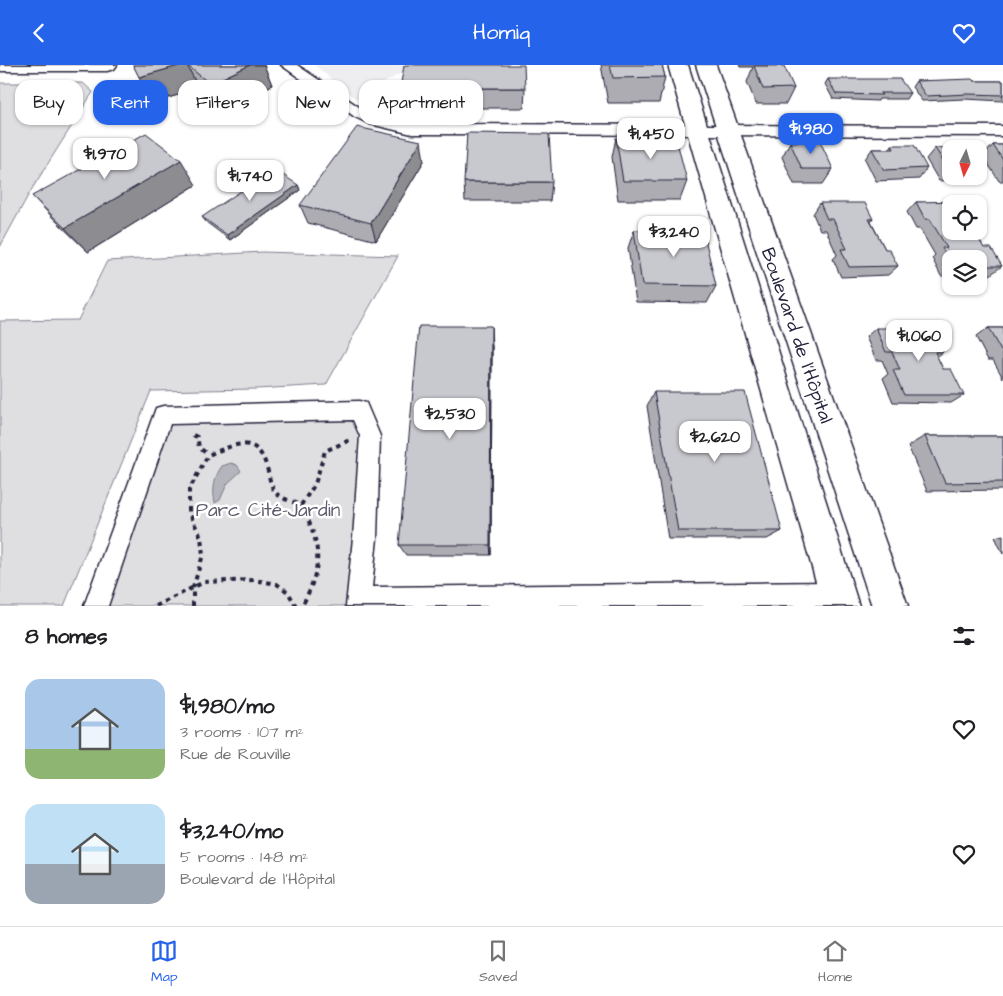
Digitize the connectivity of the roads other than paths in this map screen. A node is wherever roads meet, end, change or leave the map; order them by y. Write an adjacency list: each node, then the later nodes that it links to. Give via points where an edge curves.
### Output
1 (0, 65): 2 (main road)
2 (27, 65)
3 (34, 65): 4 (main road)
4 (107, 65)
5 (288, 65): 8 (street, via 360,114 374,121 412,129)
6 (678, 65): 8 (main road, Boulevard de l'Hôpital)
7 (706, 65): 9 (main road, Boulevard de l'Hôpital)
8 (698, 130): 9 (street); 12 (main road, Boulevard de l'Hôpital)
9 (729, 130): 10 (street); 15 (main road, Boulevard de l'Hôpital)
10 (1003, 131)
11 (370, 436): 13 (street); 14 (street, via 359,411 163,415)
12 (839, 600): 13 (street)
13 (359, 602)
14 (96, 606)
15 (890, 606)

